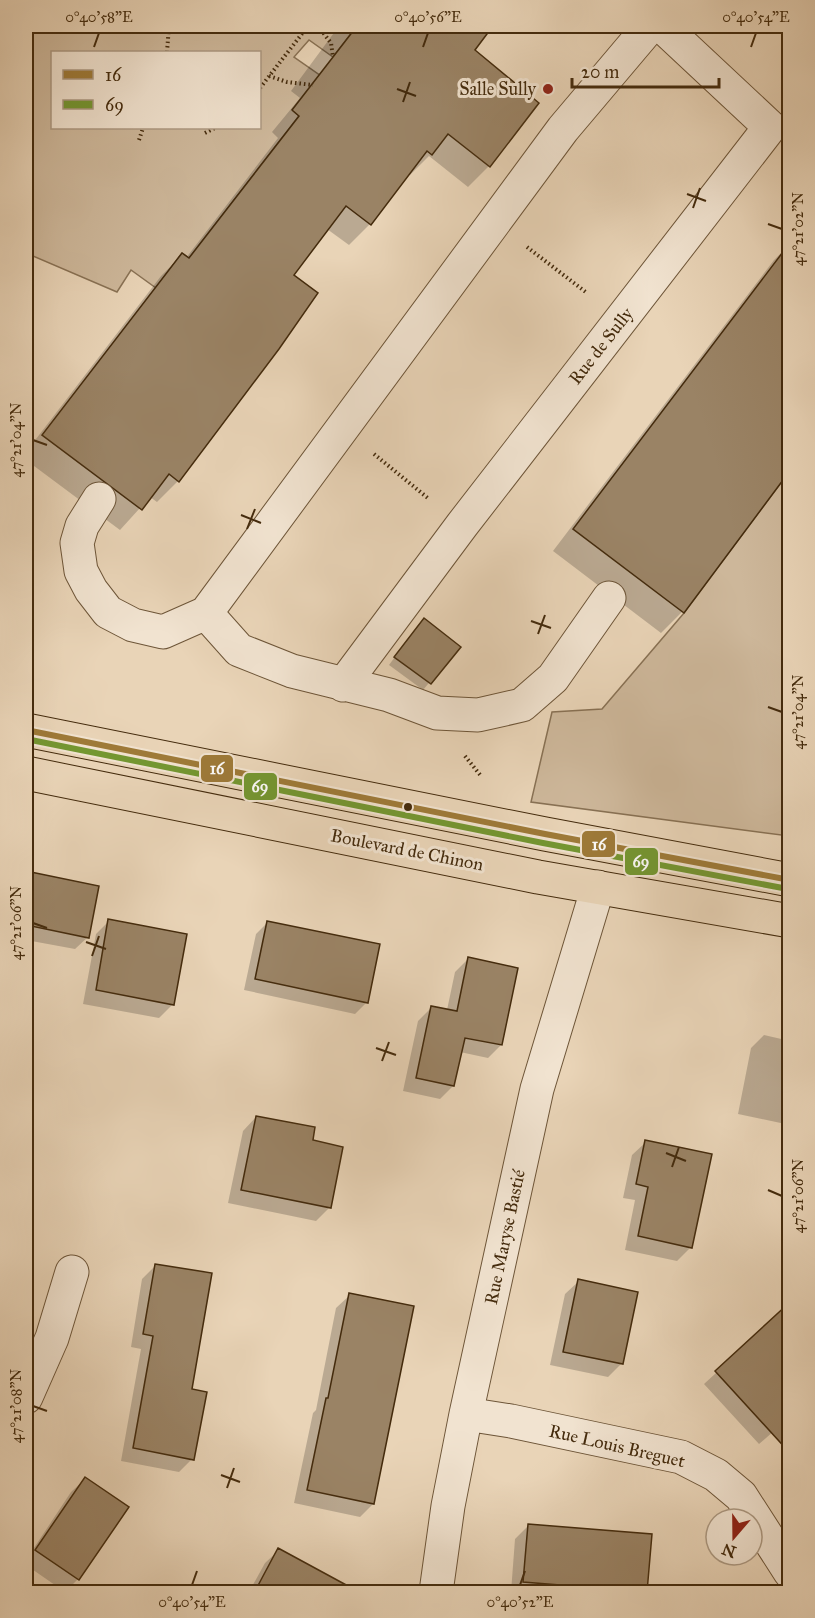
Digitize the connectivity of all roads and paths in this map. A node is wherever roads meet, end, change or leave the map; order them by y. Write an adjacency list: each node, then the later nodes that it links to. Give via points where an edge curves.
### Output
1 (169, 26): 6 (path)
2 (308, 26): 8 (path)
3 (318, 26): 7 (path, via 331,43)
4 (650, 26): 16 (street, via 564,129)
5 (662, 26): 14 (street, Rue de Sully)
6 (168, 51)
7 (333, 57)
8 (269, 76): 9 (path); 10 (path)
9 (313, 86)
10 (261, 87)
11 (143, 129): 15 (path)
12 (213, 129): 13 (path)
13 (205, 133)
14 (780, 134): 17 (street, Rue de Sully)
15 (139, 140)
16 (495, 222): 17 (path); 18 (street)
17 (621, 320): 20 (street, Rue de Sully)
18 (343, 429): 20 (path); 22 (street)
19 (99, 499): 22 (street, via 82,526 77,543 81,571 108,612 134,625 163,632)
20 (462, 525): 23 (street, Rue de Sully)
21 (609, 598): 23 (street, via 553,678 522,705 478,715 437,713 389,695)
22 (206, 613): 23 (street, via 239,650)
23 (343, 685)
24 (26, 730): 26 (main road)
25 (26, 773): 27 (main road, Boulevard de Chinon)
26 (789, 880)
27 (598, 887): 28 (main road, Boulevard de Chinon); 31 (street, Rue Maryse Bastié, via 537,1089)
28 (789, 921)
29 (72, 1272): 30 (street, via 52,1338)
30 (26, 1397)
31 (466, 1414): 32 (street, Rue Louis Breguet, via 681,1457 716,1475 741,1496); 33 (street, Rue Maryse Bastié)
32 (789, 1572)
33 (436, 1593)

